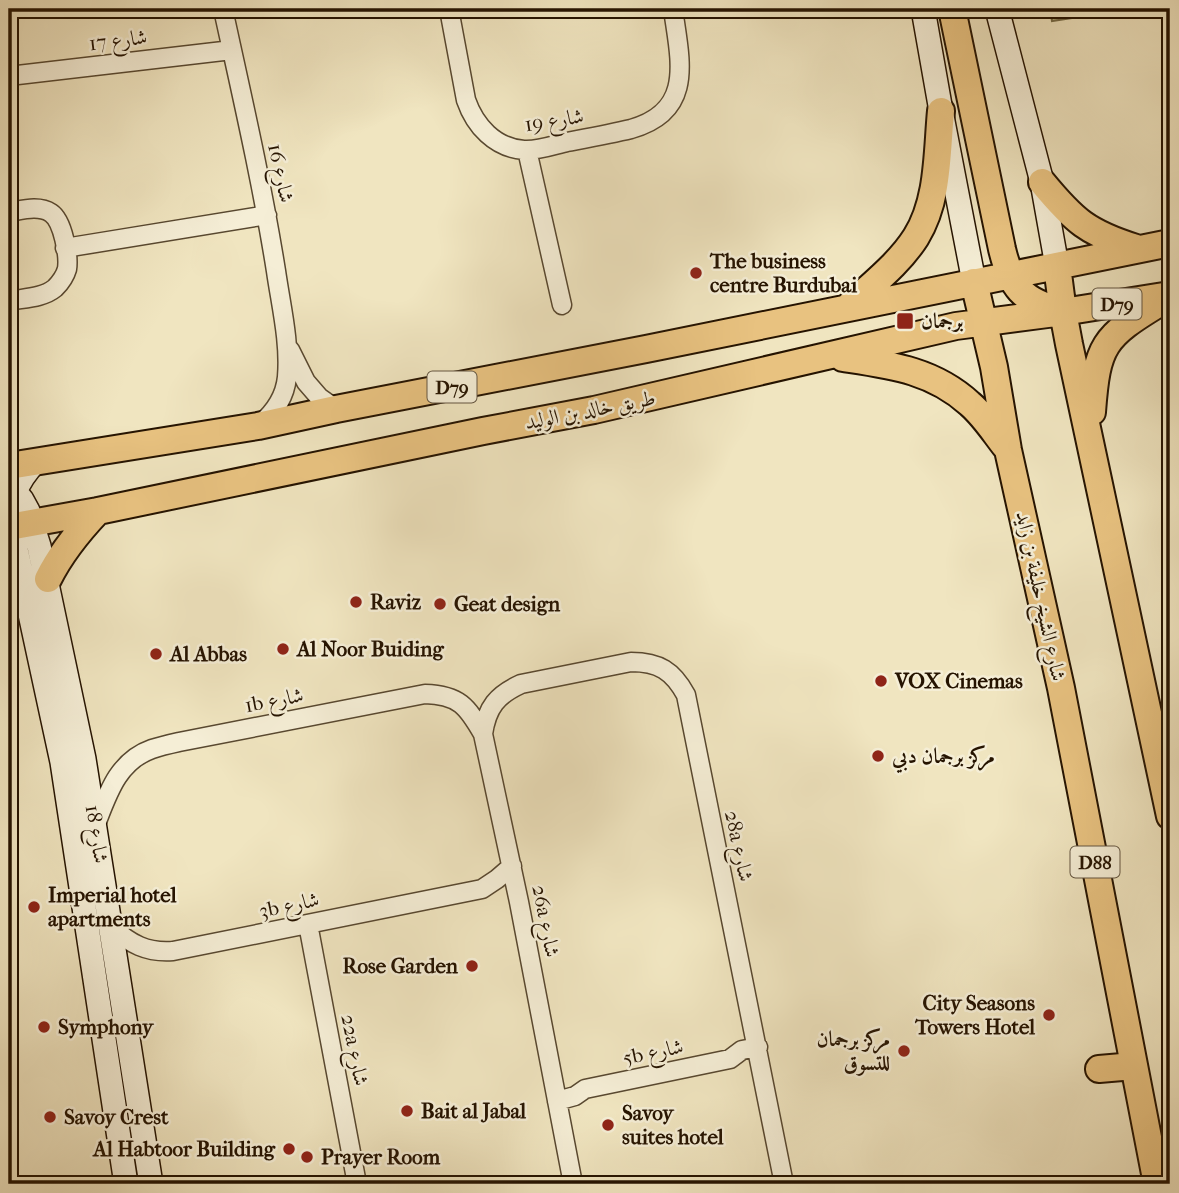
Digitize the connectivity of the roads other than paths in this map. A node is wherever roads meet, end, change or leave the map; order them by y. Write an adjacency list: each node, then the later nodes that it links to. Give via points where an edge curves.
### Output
1 (223, 9): 7 (street, شارع 16)
2 (449, 9): 10 (street, شارع 19, via 470,111 484,132 505,145)
3 (673, 9): 10 (street, شارع 19, via 680,73 678,89 661,116 647,125)
4 (923, 9): 9 (street, شارع الشيخ خليفة بن زايد / D88)
5 (953, 9): 18 (main road)
6 (997, 9): 11 (street)
7 (232, 50): 8 (street, شارع 17); 13 (street, شارع 16)
8 (9, 76)
9 (941, 111): 19 (street, شارع الشيخ خليفة بن زايد / D88); 23 (main road, via 934,186 916,237)
10 (527, 150): 22 (street)
11 (1042, 182): 16 (main road, via 1084,226); 17 (street)
12 (9, 212): 15 (street, via 34,208 52,214 62,229)
13 (267, 215): 15 (street); 26 (street, شارع 16)
14 (1170, 243): 16 (main road, D79)
15 (65, 248): 21 (street, via 67,268 56,287)
16 (1138, 248): 17 (main road, D79)
17 (1057, 266): 18 (main road, D79); 24 (main road)
18 (1009, 276): 19 (main road, D79); 24 (main road, via 1030,299)
19 (974, 282): 23 (main road, D79); 25 (main road, شارع الشيخ خليفة بن زايد / D88)
20 (1170, 296): 24 (main road, طريق خالد بن الوليد / D79); 30 (main road, via 1129,321 1105,345 1094,382)
21 (9, 301)
22 (562, 305)
23 (848, 307): 28 (main road, D79)
24 (1063, 312): 25 (main road, طريق خالد بن الوليد / D79); 30 (main road)
25 (983, 322): 27 (main road, طريق خالد بن الوليد / D79); 31 (main road, شارع الشيخ خليفة بن زايد / D88)
26 (288, 347): 28 (street, شارع 16, via 306,382); 29 (street, شارع 16, via 284,389 274,410)
27 (828, 356): 31 (main road, via 891,365 935,380 971,404); 33 (main road, طريق خالد بن الوليد / D79, via 594,410)
28 (336, 409): 29 (main road, D79)
29 (258, 426): 32 (main road, D79, via 35,462)
30 (1090, 446): 37 (main road)
31 (1008, 450): 45 (main road, شارع الشيخ خليفة بن زايد / D88, via 1061,688)
32 (11, 480): 34 (street, شارع 18)
33 (98, 511): 34 (main road, طريق خالد بن الوليد / D79); 35 (main road, via 59,558)
34 (17, 525): 35 (street, شارع 18); 48 (street, شارع 18, via 62,762)
35 (48, 579): 38 (street, شارع 18)
36 (483, 734): 38 (street, 1b شارع, via 455,699 425,694 179,742 151,749 122,769); 39 (street, 26a شارع); 44 (street, 28a شارع, via 498,698 521,684 631,662 647,662 672,674 689,707)
37 (1170, 816)
38 (96, 824): 43 (street, شارع 18)
39 (512, 866): 40 (street, 3b شارع); 41 (street, 26a شارع)
40 (481, 889): 41 (street, 3b شارع); 42 (street, 3b شارع)
41 (519, 902): 47 (street, 26a شارع)
42 (309, 924): 43 (street, 3b شارع, via 162,952 140,948); 50 (street, 22a شارع)
43 (112, 927): 49 (street, شارع 18)
44 (759, 1055): 47 (street, 5b شارع, via 744,1063 730,1059 585,1089 572,1085); 52 (street, 28a شارع)
45 (1134, 1066): 46 (main road); 53 (main road, شارع الشيخ خليفة بن زايد / D88)
46 (1099, 1069)
47 (556, 1095): 51 (street, 26a شارع)
48 (126, 1184)
49 (151, 1184)
50 (357, 1184)
51 (573, 1184)
52 (784, 1184)
53 (1157, 1184)

